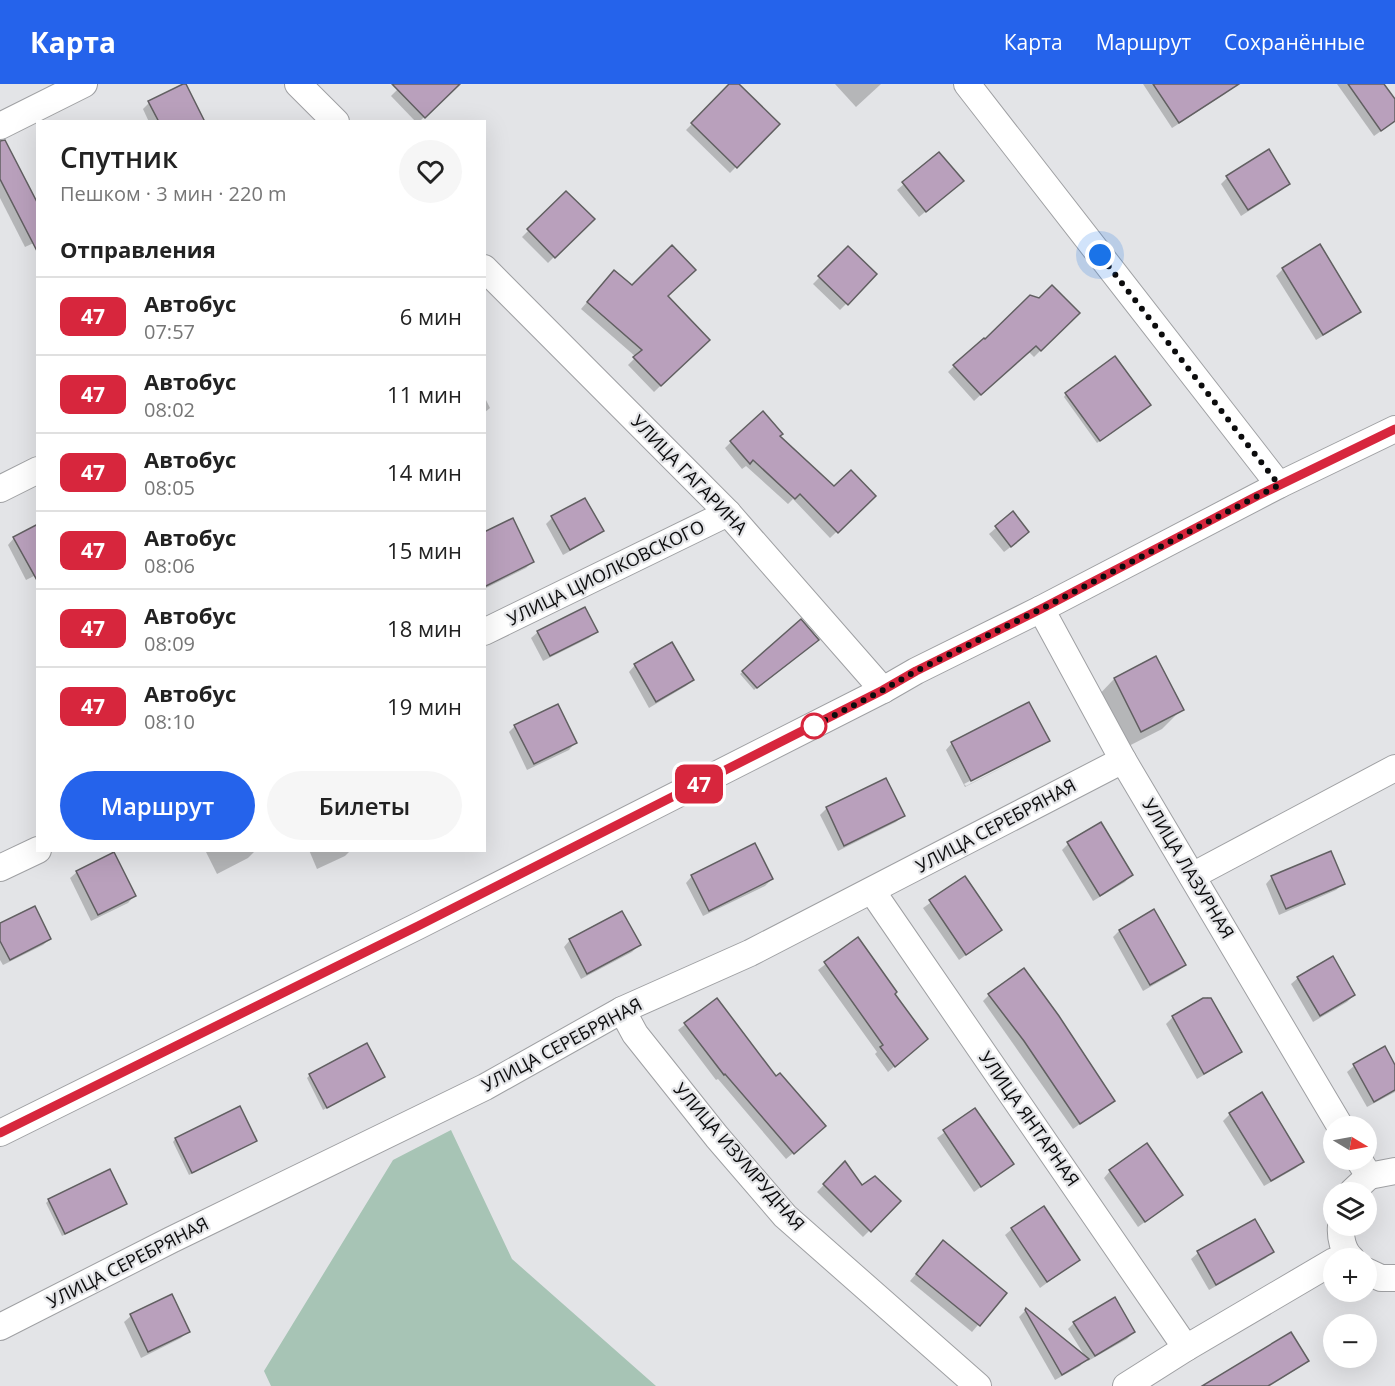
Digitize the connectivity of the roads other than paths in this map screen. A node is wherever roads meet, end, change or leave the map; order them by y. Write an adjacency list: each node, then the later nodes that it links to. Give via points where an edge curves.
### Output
1 (84, 84): 5 (street)
2 (298, 84): 4 (street)
3 (967, 84): 9 (street)
4 (334, 120)
5 (0, 126)
6 (486, 270): 11 (street, УЛИЦА ГАГАРИНА)
7 (1395, 429): 9 (street)
8 (36, 471): 10 (street)
9 (1279, 485): 12 (street)
10 (0, 489)
11 (728, 513): 13 (street, УЛИЦА ЦИОЛКОВСКОГО); 14 (street, УЛИЦА ГАГАРИНА)
12 (1041, 609): 14 (street); 15 (street, УЛИЦА ЛАЗУРНАЯ)
13 (486, 631)
14 (883, 690): 23 (street)
15 (1123, 760): 19 (street, УЛИЦА ЛАЗУРНАЯ); 20 (street, УЛИЦА СЕРЕБРЯНАЯ)
16 (1395, 768): 19 (street)
17 (36, 851): 18 (street)
18 (0, 868)
19 (1192, 876): 22 (street, УЛИЦА ЛАЗУРНАЯ)
20 (872, 891): 21 (street, УЛИЦА СЕРЕБРЯНАЯ, via 750,953); 30 (street, УЛИЦА ЯНТАРНАЯ)
21 (622, 1011): 29 (street, УЛИЦА СЕРЕБРЯНАЯ, via 485,1087); 31 (street, УЛИЦА ИЗУМРУДНАЯ, via 635,1034 709,1128 785,1216)
22 (1334, 1116)
23 (0, 1133)
24 (1395, 1171): 25 (street)
25 (1360, 1176)
26 (1323, 1269): 30 (street)
27 (1377, 1276): 28 (street)
28 (1395, 1278)
29 (0, 1327)
30 (1186, 1348): 32 (street)
31 (978, 1386)
32 (1126, 1386)

